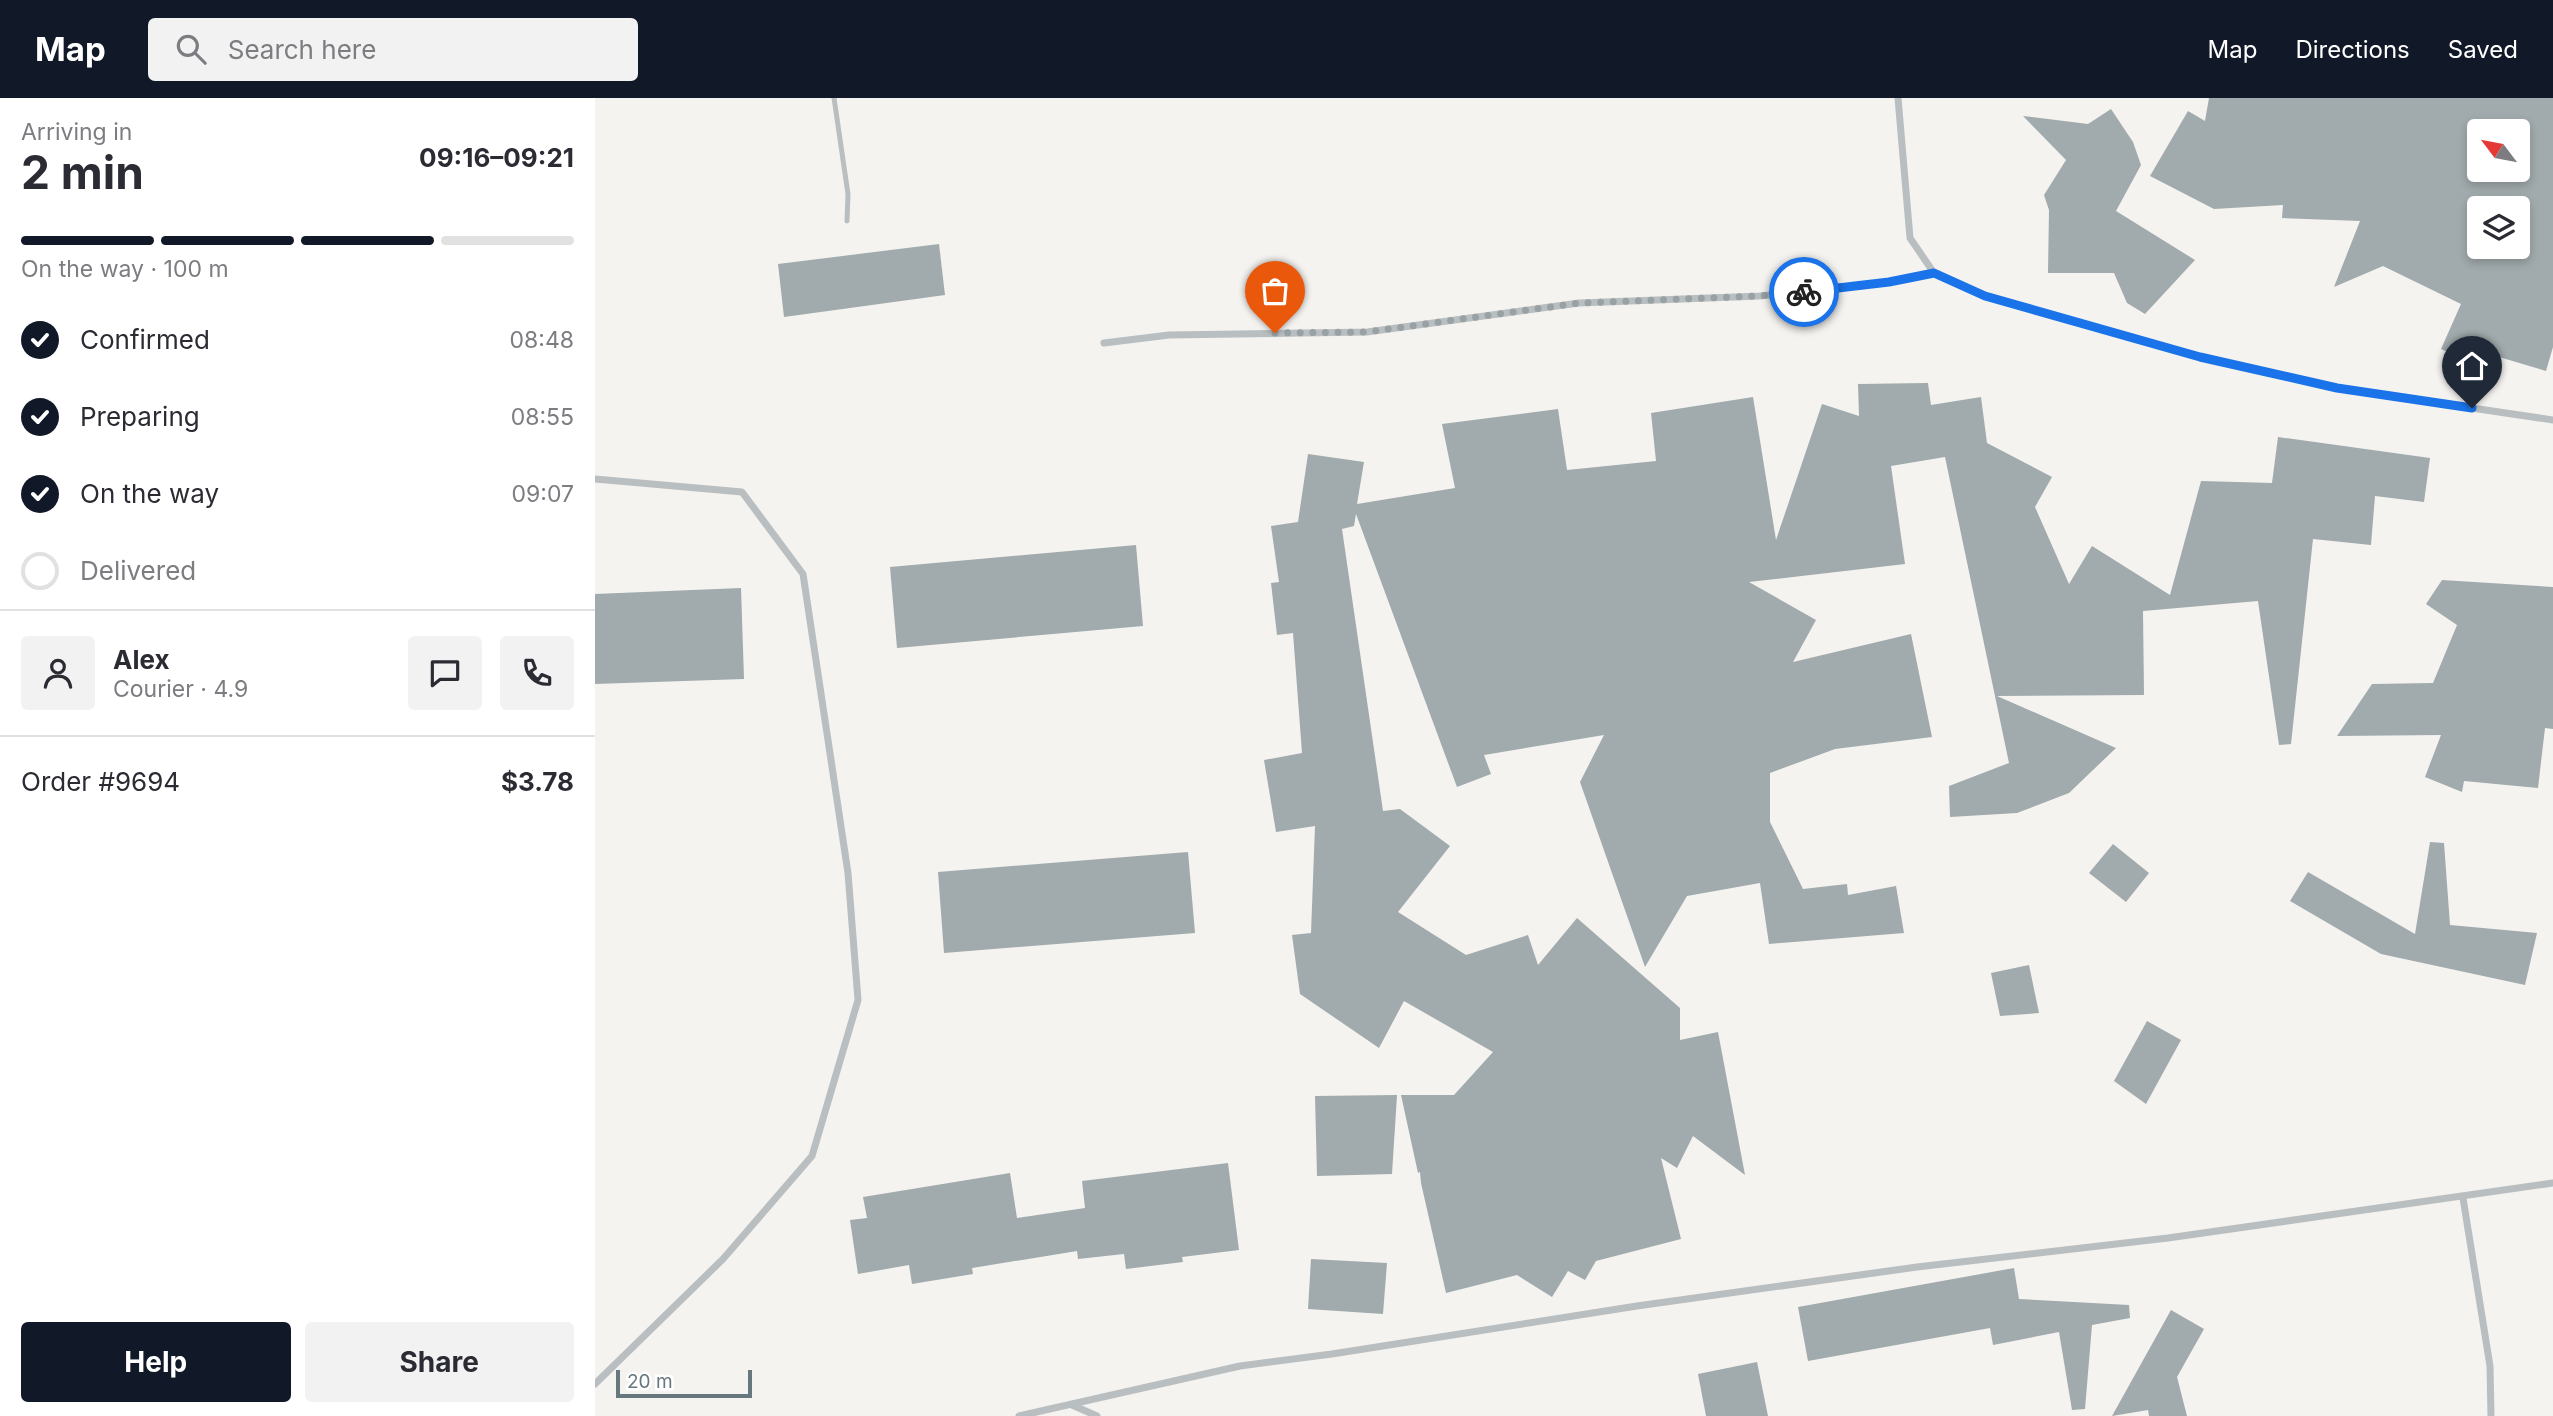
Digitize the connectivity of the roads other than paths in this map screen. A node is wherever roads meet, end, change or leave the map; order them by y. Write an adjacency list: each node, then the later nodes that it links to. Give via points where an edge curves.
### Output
1 (834, 98): 3 (lane, via 848,194)
2 (1898, 98): 4 (street, via 1910,237)
3 (847, 221)
4 (1934, 273): 5 (street, via 1759,296 1579,303 1367,332 1169,335); 6 (street, via 1985,296 2200,357 2337,388)
5 (1104, 343)
6 (2553, 420)
7 (595, 479): 10 (street, via 742,492 803,573 848,873 858,1000 812,1156 723,1259)
8 (2553, 1183): 9 (street)
9 (2463, 1198): 11 (street, via 1637,1306 1240,1366); 14 (street, via 2490,1366)
10 (595, 1384)
11 (1072, 1405): 12 (street); 13 (street)
12 (1019, 1416)
13 (1097, 1416)
14 (2491, 1416)

